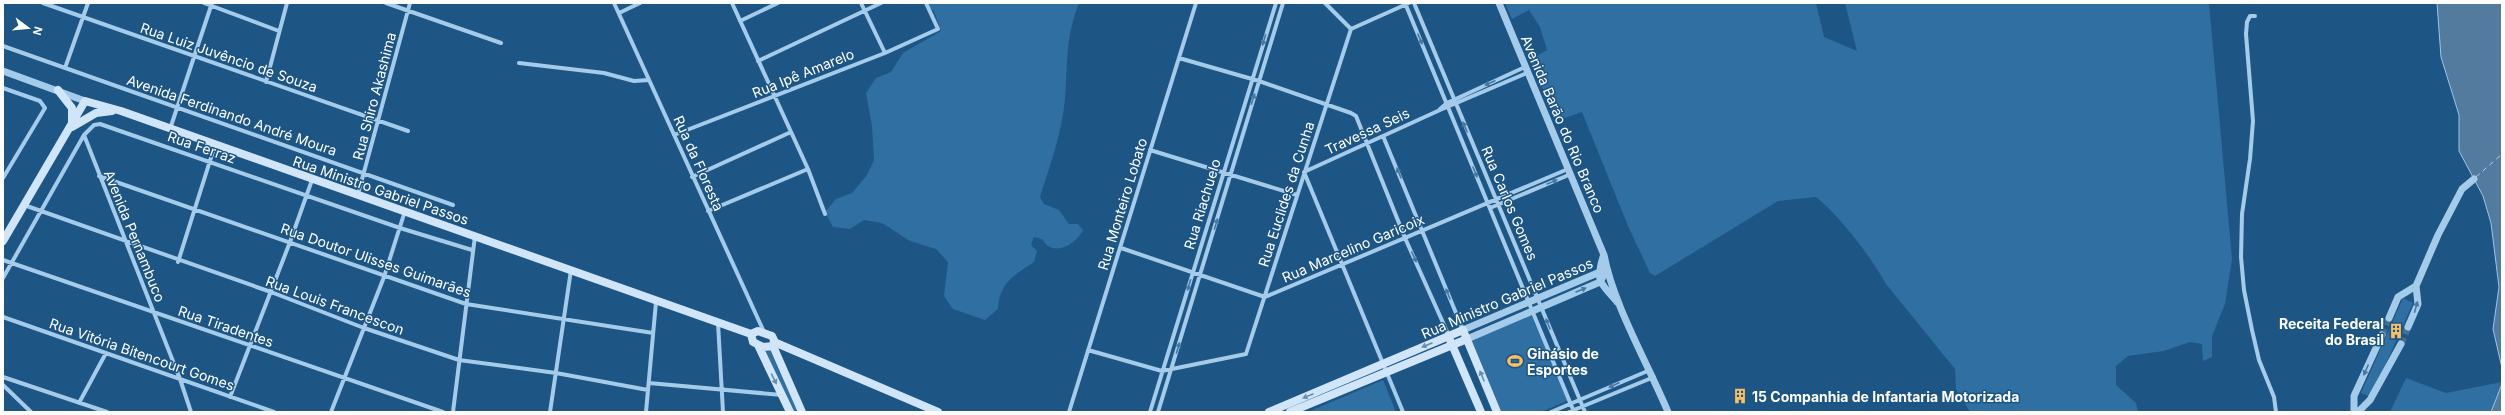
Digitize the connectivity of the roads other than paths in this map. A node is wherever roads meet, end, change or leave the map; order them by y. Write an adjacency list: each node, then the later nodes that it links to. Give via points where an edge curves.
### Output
1 (43, 3): 26 (street, Rua Luiz Juvêncio de Souza)
2 (88, 3): 26 (street)
3 (204, 3): 20 (street)
4 (286, 3): 29 (street)
5 (386, 3): 22 (street)
6 (410, 3): 22 (street, Rua Shiro Akashima)
7 (614, 3): 24 (street, Rua da Floresta)
8 (640, 3): 24 (street)
9 (732, 3): 27 (street)
10 (778, 3): 27 (street)
11 (862, 3): 23 (street)
12 (882, 3): 23 (street)
13 (926, 3): 32 (street, Rua Ipê Amarelo, via 938,29)
14 (1196, 3): 34 (street, Rua Monteiro Lobato)
15 (1276, 3): 40 (street, Rua Riachuelo, one-way to 40)
16 (1283, 3): 42 (street, Rua Riachuelo)
17 (1325, 3): 28 (street)
18 (1414, 3): 47 (street, Rua Carlos Gomes)
19 (1499, 3): 38 (street, Avenida Barão do Rio Branco)
20 (212, 4): 29 (street); 33 (street)
21 (1407, 4): 28 (street); 51 (street, Rua Carlos Gomes, one-way to 51)
22 (408, 11): 30 (street); 54 (street, Rua Shiro Akashima)
23 (865, 11): 32 (street); 35 (street)
24 (619, 13): 41 (street, Rua da Floresta)
25 (2255, 16): 192 (street, via 2250,16 2247,22 2246,34 2253,121 2242,214 2241,257 2252,330 2259,360 2274,397)
26 (83, 17): 33 (street, Rua Luiz Juvêncio de Souza); 37 (street)
27 (740, 21): 35 (street)
28 (1351, 29): 49 (street, Rua Euclides da Cunha)
29 (279, 31): 43 (street)
30 (501, 43)
31 (3, 46): 37 (street, Avenida Ferdinando André Moura)
32 (885, 53): 46 (street, Rua Ipê Amarelo)
33 (192, 57): 43 (street, Rua Luiz Juvêncio de Souza); 52 (street)
34 (1179, 58): 40 (street); 64 (street, Rua Monteiro Lobato)
35 (758, 61): 46 (street)
36 (519, 63): 41 (street, via 604,73 634,81)
37 (65, 68): 52 (street, Avenida Ferdinando André Moura)
38 (1526, 70): 47 (street, Travessa Seis, one-way to 47); 50 (street, Travessa Seis); 67 (street, Avenida Barão do Rio Branco)
39 (3, 71): 45 (street, Rua Ministro Gabriel Passos)
40 (1252, 79): 42 (street); 68 (street, Rua Riachuelo)
41 (649, 80): 60 (street, Rua da Floresta)
42 (1259, 81): 49 (street); 71 (street, Rua Riachuelo, one-way to 42)
43 (266, 82): 54 (street, Rua Luiz Juvêncio de Souza)
44 (3, 88): 74 (street, via 40,101 44,105 43,113)
45 (58, 90): 48 (street, Rua Ministro Gabriel Passos); 55 (main road, via 72,108 73,118)
46 (776, 96): 58 (street); 60 (street, Rua Ipê Amarelo)
47 (1454, 99): 50 (street, Rua Carlos Gomes); 51 (street, Travessa Seis)
48 (85, 101): 53 (main road, Rua Ministro Gabriel Passos); 55 (main road)
49 (1327, 104): 62 (street, via 1356,116); 69 (street, Rua Euclides da Cunha)
50 (1456, 104): 51 (street, Travessa Seis); 82 (street, Rua Carlos Gomes, one-way to 50)
51 (1448, 105): 61 (street, Travessa Seis); 83 (street, Rua Carlos Gomes, one-way to 83)
52 (176, 108): 56 (street); 70 (street, Avenida Ferdinando André Moura)
53 (121, 111): 55 (main road, via 96,113); 56 (main road, Rua Ministro Gabriel Passos)
54 (378, 121): 57 (street, Rua Luiz Juvêncio de Souza); 70 (street, Rua Shiro Akashima)
55 (69, 129): 86 (main road)
56 (170, 129): 63 (main road, Rua Ministro Gabriel Passos)
57 (408, 131)
58 (791, 132): 66 (street); 73 (street)
59 (84, 135): 65 (street, Rua Ferraz, via 94,124 100,124); 72 (street, Avenida Pernambuco); 91 (street, Rua Ferraz)
60 (674, 135): 73 (street, Rua da Floresta)
61 (1383, 136): 62 (street, Travessa Seis); 94 (street, one-way to 61)
62 (1368, 143): 69 (street, Travessa Seis); 96 (street)
63 (215, 145): 65 (street); 75 (main road, Rua Ministro Gabriel Passos)
64 (1150, 150): 68 (street); 100 (street, Rua Monteiro Lobato)
65 (210, 161): 81 (street, Rua Ferraz); 88 (street)
66 (808, 169): 90 (street); 92 (street)
67 (1570, 171): 77 (street, Rua Marcelino Garicoix); 78 (street, one-way to 67); 102 (street, Avenida Barão do Rio Branco)
68 (1223, 172): 71 (street); 109 (street, Rua Riachuelo)
69 (1304, 172): 80 (street, Rua Euclides da Cunha); 106 (street)
70 (364, 173): 79 (street, Rua Shiro Akashima); 85 (street, Avenida Ferdinando André Moura)
71 (1231, 174): 80 (street); 110 (street, Rua Riachuelo, one-way to 71)
72 (99, 176): 88 (street, Rua Doutor Ulisses Guimarães); 99 (street, Avenida Pernambuco)
73 (692, 177): 90 (street, Rua da Floresta)
74 (3, 178)
75 (312, 180): 79 (main road, Rua Ministro Gabriel Passos); 81 (street)
76 (2472, 180): 115 (street, via 2462,189 2449,210)
77 (1530, 185): 78 (street); 82 (street, Rua Marcelino Garicoix)
78 (1532, 190): 84 (street)
79 (358, 194): 89 (main road, Rua Ministro Gabriel Passos)
80 (1297, 195): 117 (street, Rua Euclides da Cunha)
81 (307, 196): 93 (street, Rua Ferraz); 98 (street)
82 (1496, 199): 83 (street, Rua Marcelino Garicoix); 84 (street, Rua Carlos Gomes)
83 (1488, 203): 87 (street, Rua Carlos Gomes); 94 (street, Rua Marcelino Garicoix)
84 (1498, 204): 87 (street); 118 (street, Rua Carlos Gomes)
85 (453, 205)
86 (24, 206): 91 (street, Rua Louis Francescon); 97 (main road)
87 (1490, 208): 119 (street, Rua Carlos Gomes)
88 (195, 209): 98 (street, Rua Doutor Ulisses Guimarães); 104 (street)
89 (405, 211): 93 (street); 95 (main road, Rua Ministro Gabriel Passos)
90 (708, 211): 133 (street, Rua da Floresta)
91 (41, 212): 99 (street, Rua Louis Francescon); 105 (street, Rua Ferraz)
92 (825, 214)
93 (400, 228): 101 (street, Rua Ferraz); 112 (street)
94 (1422, 230): 96 (street, Rua Marcelino Garicoix); 132 (street, one-way to 94)
95 (475, 236): 101 (street); 108 (main road, Rua Ministro Gabriel Passos)
96 (1405, 238): 106 (street, Rua Marcelino Garicoix); 137 (street, one-way to 137)
97 (3, 241)
98 (290, 242): 112 (street, Rua Doutor Ulisses Guimarães); 116 (street)
99 (127, 243): 104 (street, Rua Louis Francescon); 125 (street, Avenida Pernambuco)
100 (1121, 248): 109 (street); 144 (street, Rua Monteiro Lobato)
101 (472, 250): 121 (street)
102 (1604, 255): 107 (street, Avenida Barão do Rio Branco); 111 (street)
103 (3, 260): 105 (street, Rua Tiradentes)
104 (178, 262): 116 (street, Rua Louis Francescon)
105 (11, 263): 113 (street, Rua Ferraz); 125 (street, Rua Tiradentes)
106 (1341, 265): 117 (street, Rua Marcelino Garicoix); 147 (street)
107 (1607, 269): 111 (street, Rua Ministro Gabriel Passos); 114 (street, Rua Ministro Gabriel Passos); 123 (street, Avenida Barão do Rio Branco)
108 (571, 270): 120 (main road, Rua Ministro Gabriel Passos); 128 (street)
109 (1193, 272): 110 (street); 150 (street, Rua Riachuelo, one-way to 150)
110 (1201, 274): 117 (street); 148 (street, Rua Riachuelo, one-way to 110)
111 (1598, 274): 114 (street, Avenida Barão do Rio Branco); 118 (street, Rua Ministro Gabriel Passos)
112 (384, 277): 121 (street, Rua Doutor Ulisses Guimarães); 131 (street)
113 (3, 278)
114 (1600, 282): 122 (street, Rua Ministro Gabriel Passos, one-way to 114); 123 (street, Avenida Barão do Rio Branco)
115 (2416, 286): 127 (street, via 2398,297); 130 (street, one-way to 115, via 2418,304)
116 (271, 292): 131 (street, Rua Louis Francescon); 143 (street)
117 (1265, 297): 148 (street, Rua Euclides da Cunha, via 1246,354)
118 (1538, 298): 119 (street, Rua Ministro Gabriel Passos); 122 (street, Rua Carlos Gomes)
119 (1529, 301): 124 (street, Rua Carlos Gomes); 132 (street, Rua Ministro Gabriel Passos)
120 (656, 302): 129 (main road, Rua Ministro Gabriel Passos); 134 (street)
121 (466, 304): 128 (street, Rua Doutor Ulisses Guimarães); 146 (street)
122 (1541, 307): 124 (street, Rua Ministro Gabriel Passos); 163 (street, Rua Carlos Gomes, one-way to 122)
123 (1622, 307): 149 (street, Avenida Barão do Rio Branco)
124 (1533, 310): 138 (street, Rua Ministro Gabriel Passos); 165 (street, Rua Carlos Gomes)
125 (154, 314): 143 (street, Rua Tiradentes); 154 (street, Avenida Pernambuco)
126 (3, 317): 145 (street, Rua Vitória Bitencourt Gomes)
127 (2390, 318)
128 (564, 319): 134 (street, Rua Doutor Ulisses Guimarães); 151 (street)
129 (718, 323): 135 (main road, Rua Ministro Gabriel Passos); 160 (street)
130 (2408, 327)
131 (364, 328): 146 (street, Rua Louis Francescon); 155 (street)
132 (1463, 330): 137 (main road, Rua Ministro Gabriel Passos); 138 (main road)
133 (764, 332): 135 (main road, Rua Ministro Gabriel Passos, via 758,330); 139 (main road, via 772,336)
134 (653, 333): 156 (street)
135 (751, 334): 141 (main road, via 752,342)
136 (2382, 334): 193 (street, one-way to 193, via 2354,396)
137 (1448, 336): 142 (main road); 147 (main road, Rua Ministro Gabriel Passos, one-way to 147)
138 (1467, 339): 142 (main road, Rua Ministro Gabriel Passos); 188 (main road, one-way to 138)
139 (773, 344): 141 (main road, via 767,348); 179 (main road); 180 (main road)
140 (2401, 344): 194 (street, via 2370,400)
141 (758, 345): 161 (main road, one-way to 161)
142 (1452, 345): 147 (main road, Rua Ministro Gabriel Passos); 187 (main road)
143 (250, 346): 155 (street, Rua Tiradentes); 162 (street)
144 (1088, 350): 150 (street); 181 (street, Rua Monteiro Lobato)
145 (106, 354): 154 (street, Rua Vitória Bitencourt Gomes); 164 (street)
146 (459, 360): 151 (street, Rua Louis Francescon); 174 (street)
147 (1384, 368): 158 (main road, Rua Ministro Gabriel Passos); 186 (street)
148 (1172, 370): 150 (street); 183 (street, Rua Riachuelo)
149 (1650, 370): 153 (street, Avenida Barão do Rio Branco); 163 (street, one-way to 163)
150 (1162, 371): 182 (street, Rua Riachuelo)
151 (556, 373): 159 (street, Rua Louis Francescon); 175 (street)
152 (3, 377): 164 (street)
153 (1654, 377): 166 (street); 191 (street, Avenida Barão do Rio Branco)
154 (180, 379): 162 (street, Rua Vitória Bitencourt Gomes); 170 (street, Avenida Pernambuco)
155 (344, 379): 172 (street); 173 (street, Rua Tiradentes)
156 (649, 383): 159 (street); 160 (street)
157 (3, 385): 168 (street)
158 (1334, 389): 184 (main road, Rua Ministro Gabriel Passos, one-way to 184); 185 (main road, Rua Ministro Gabriel Passos)
159 (648, 390): 176 (street)
160 (721, 391): 161 (street); 177 (street)
161 (782, 395): 178 (main road)
162 (230, 397): 171 (street, Rua Vitória Bitencourt Gomes)
163 (1580, 400): 165 (street); 166 (street, Rua Carlos Gomes)
164 (79, 403): 169 (street)
165 (1571, 404): 167 (street, Rua Carlos Gomes); 189 (street)
166 (1582, 407): 167 (street); 190 (street, Rua Carlos Gomes)
167 (1572, 411)
168 (31, 412)
169 (107, 412)
170 (191, 412)
171 (274, 412)
172 (331, 412)
173 (443, 412)
174 (453, 412)
175 (550, 412)
176 (646, 412)
177 (723, 412)
178 (790, 412)
179 (802, 412)
180 (938, 412)
181 (1069, 412)
182 (1150, 412)
183 (1158, 412)
184 (1270, 412)
185 (1290, 412)
186 (1403, 412)
187 (1481, 412)
188 (1496, 412)
189 (1551, 412)
190 (1584, 412)
191 (1668, 412)
192 (2276, 412)
193 (2354, 412)
194 (2358, 412)

